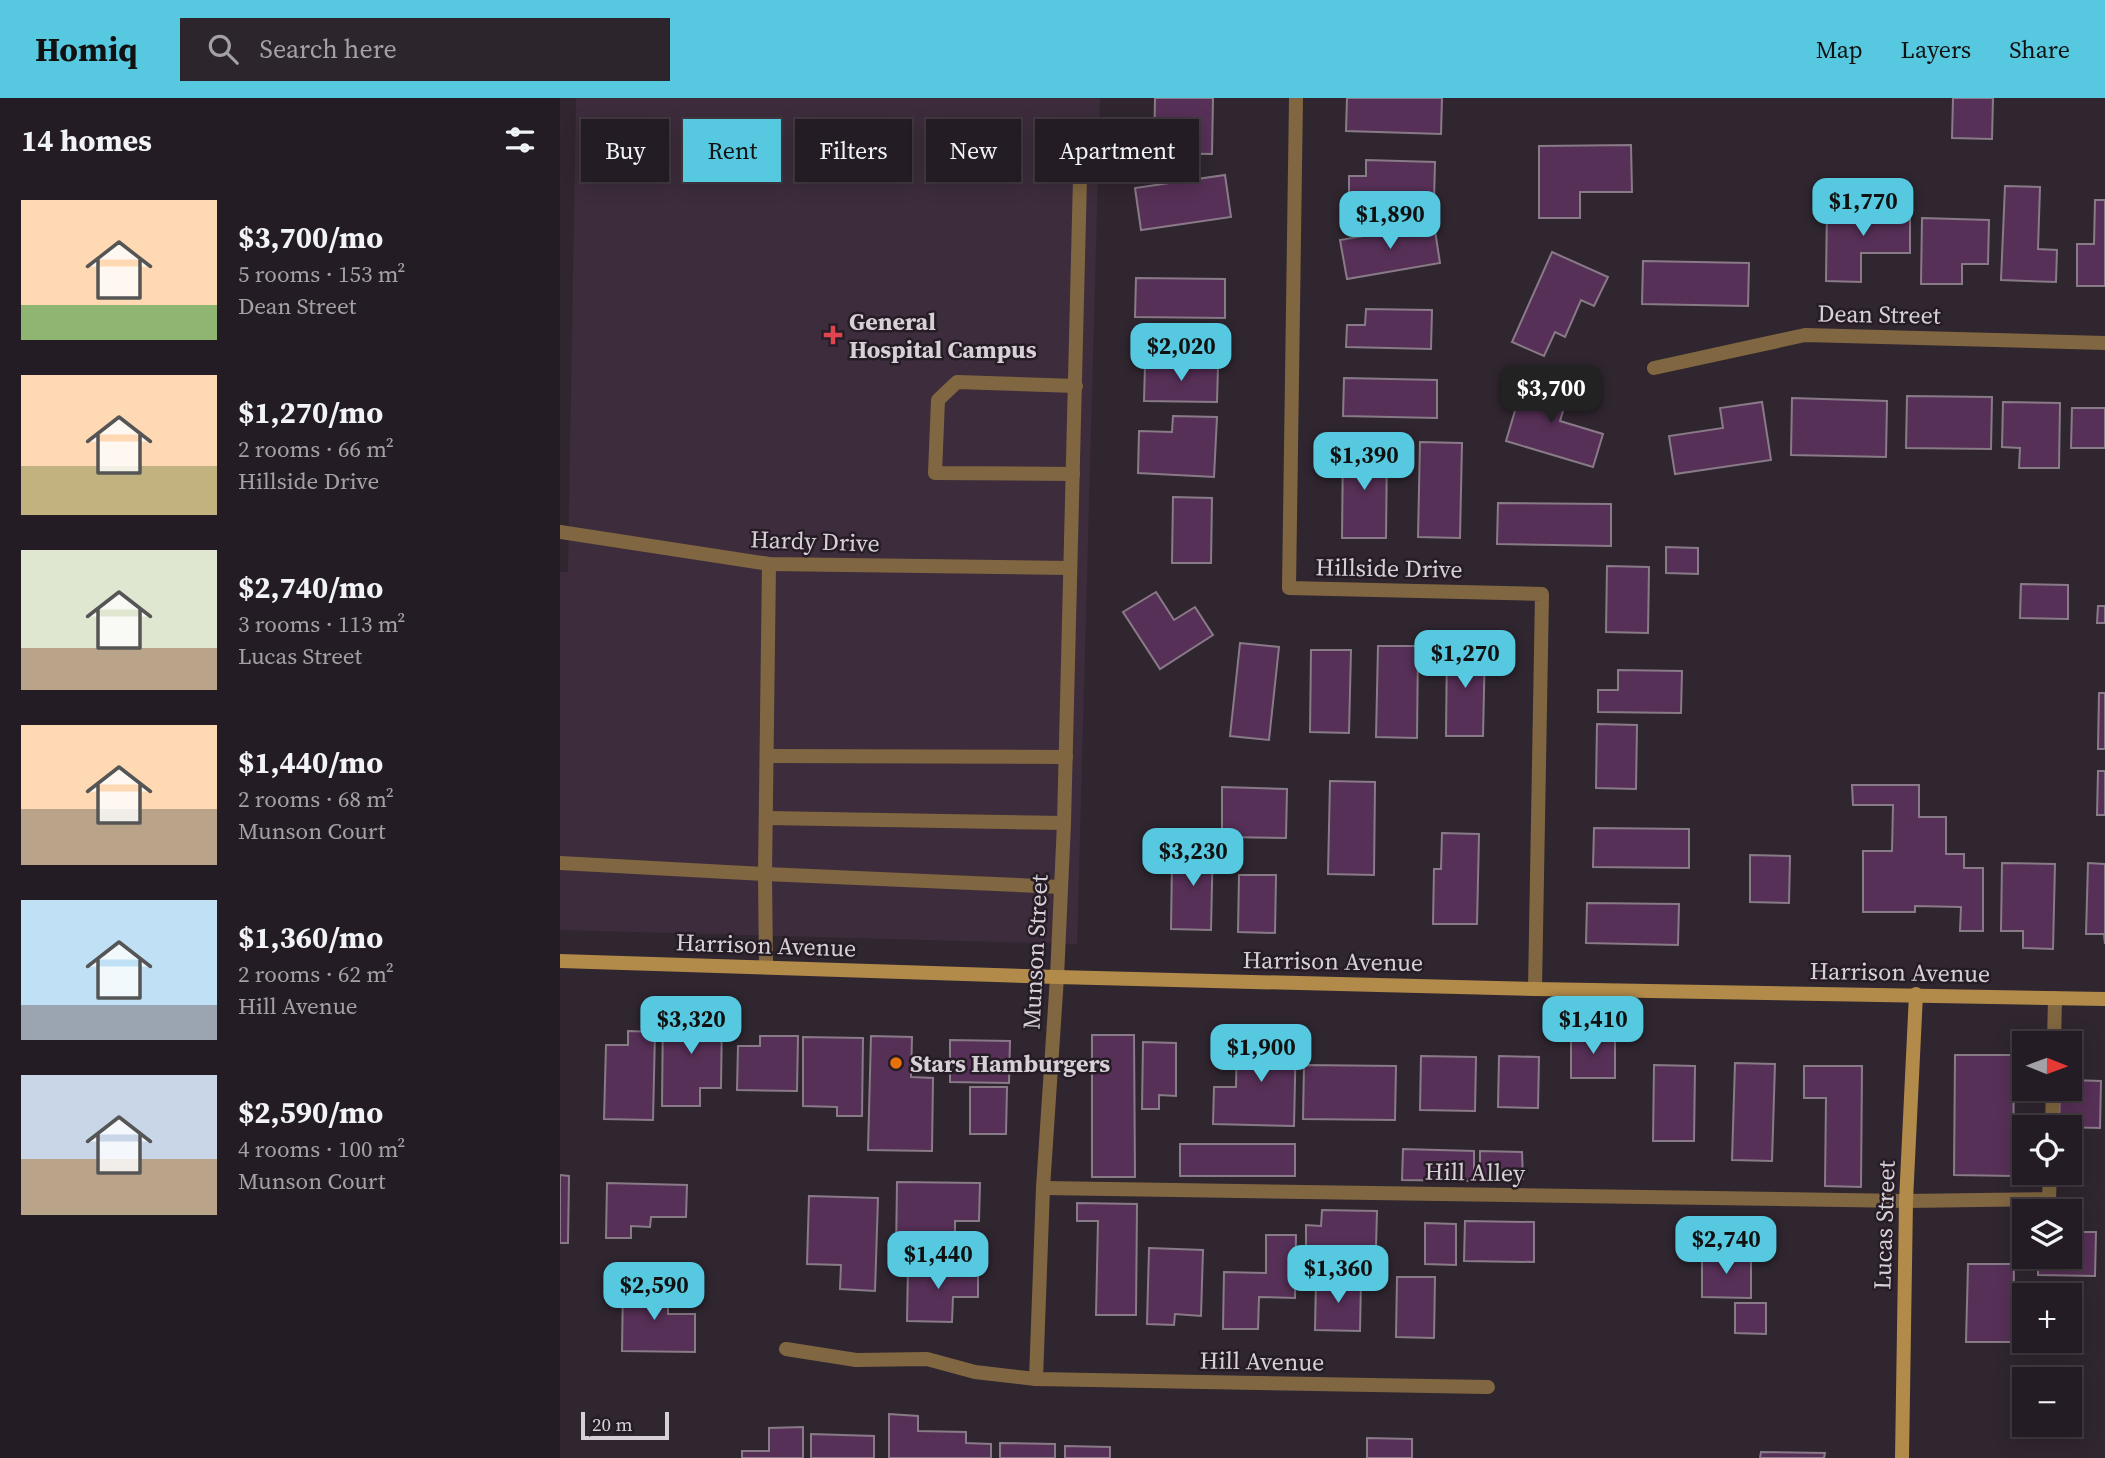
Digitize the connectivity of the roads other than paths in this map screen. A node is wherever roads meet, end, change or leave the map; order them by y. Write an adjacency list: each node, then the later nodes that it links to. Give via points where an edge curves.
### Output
1 (1296, 98): 20 (street, Hillside Drive, via 1289,588 1542,594)
2 (1080, 182): 5 (street, Munson Street)
3 (2105, 343): 4 (street, Dean Street, via 1805,335)
4 (1654, 368)
5 (1076, 386): 6 (street, Munson Street); 6 (street, via 957,382 938,400 935,473)
6 (1073, 474): 9 (street, Munson Street)
7 (560, 532): 8 (street, Hardy Drive)
8 (769, 564): 9 (street, Hardy Drive); 10 (street)
9 (1070, 568): 11 (street, Munson Street)
10 (767, 756): 11 (street); 12 (street)
11 (1066, 757): 13 (street, Munson Street)
12 (765, 818): 13 (street); 15 (street)
13 (1064, 823): 16 (street, Munson Street)
14 (560, 863): 15 (street)
15 (765, 874): 16 (street); 18 (street)
16 (1061, 887): 19 (street, Munson Street)
17 (560, 961): 18 (main road, Harrison Avenue)
18 (766, 967): 19 (main road, Harrison Avenue)
19 (1057, 977): 20 (main road, Harrison Avenue); 26 (street, Munson Street)
20 (1535, 989): 21 (main road, Harrison Avenue)
21 (1916, 994): 22 (main road, Harrison Avenue); 27 (main road, Lucas Street)
22 (2055, 998): 23 (main road, Harrison Avenue); 24 (street)
23 (2105, 999)
24 (2054, 1031)
25 (2050, 1185): 27 (street, via 2049,1199)
26 (1044, 1188): 27 (street, Hill Alley); 29 (street, Munson Street)
27 (1906, 1201): 31 (main road, Lucas Street)
28 (786, 1349): 29 (street, Hill Avenue, via 856,1360 927,1359 975,1372)
29 (1036, 1379): 30 (street, Hill Avenue)
30 (1488, 1387)
31 (1902, 1458)

